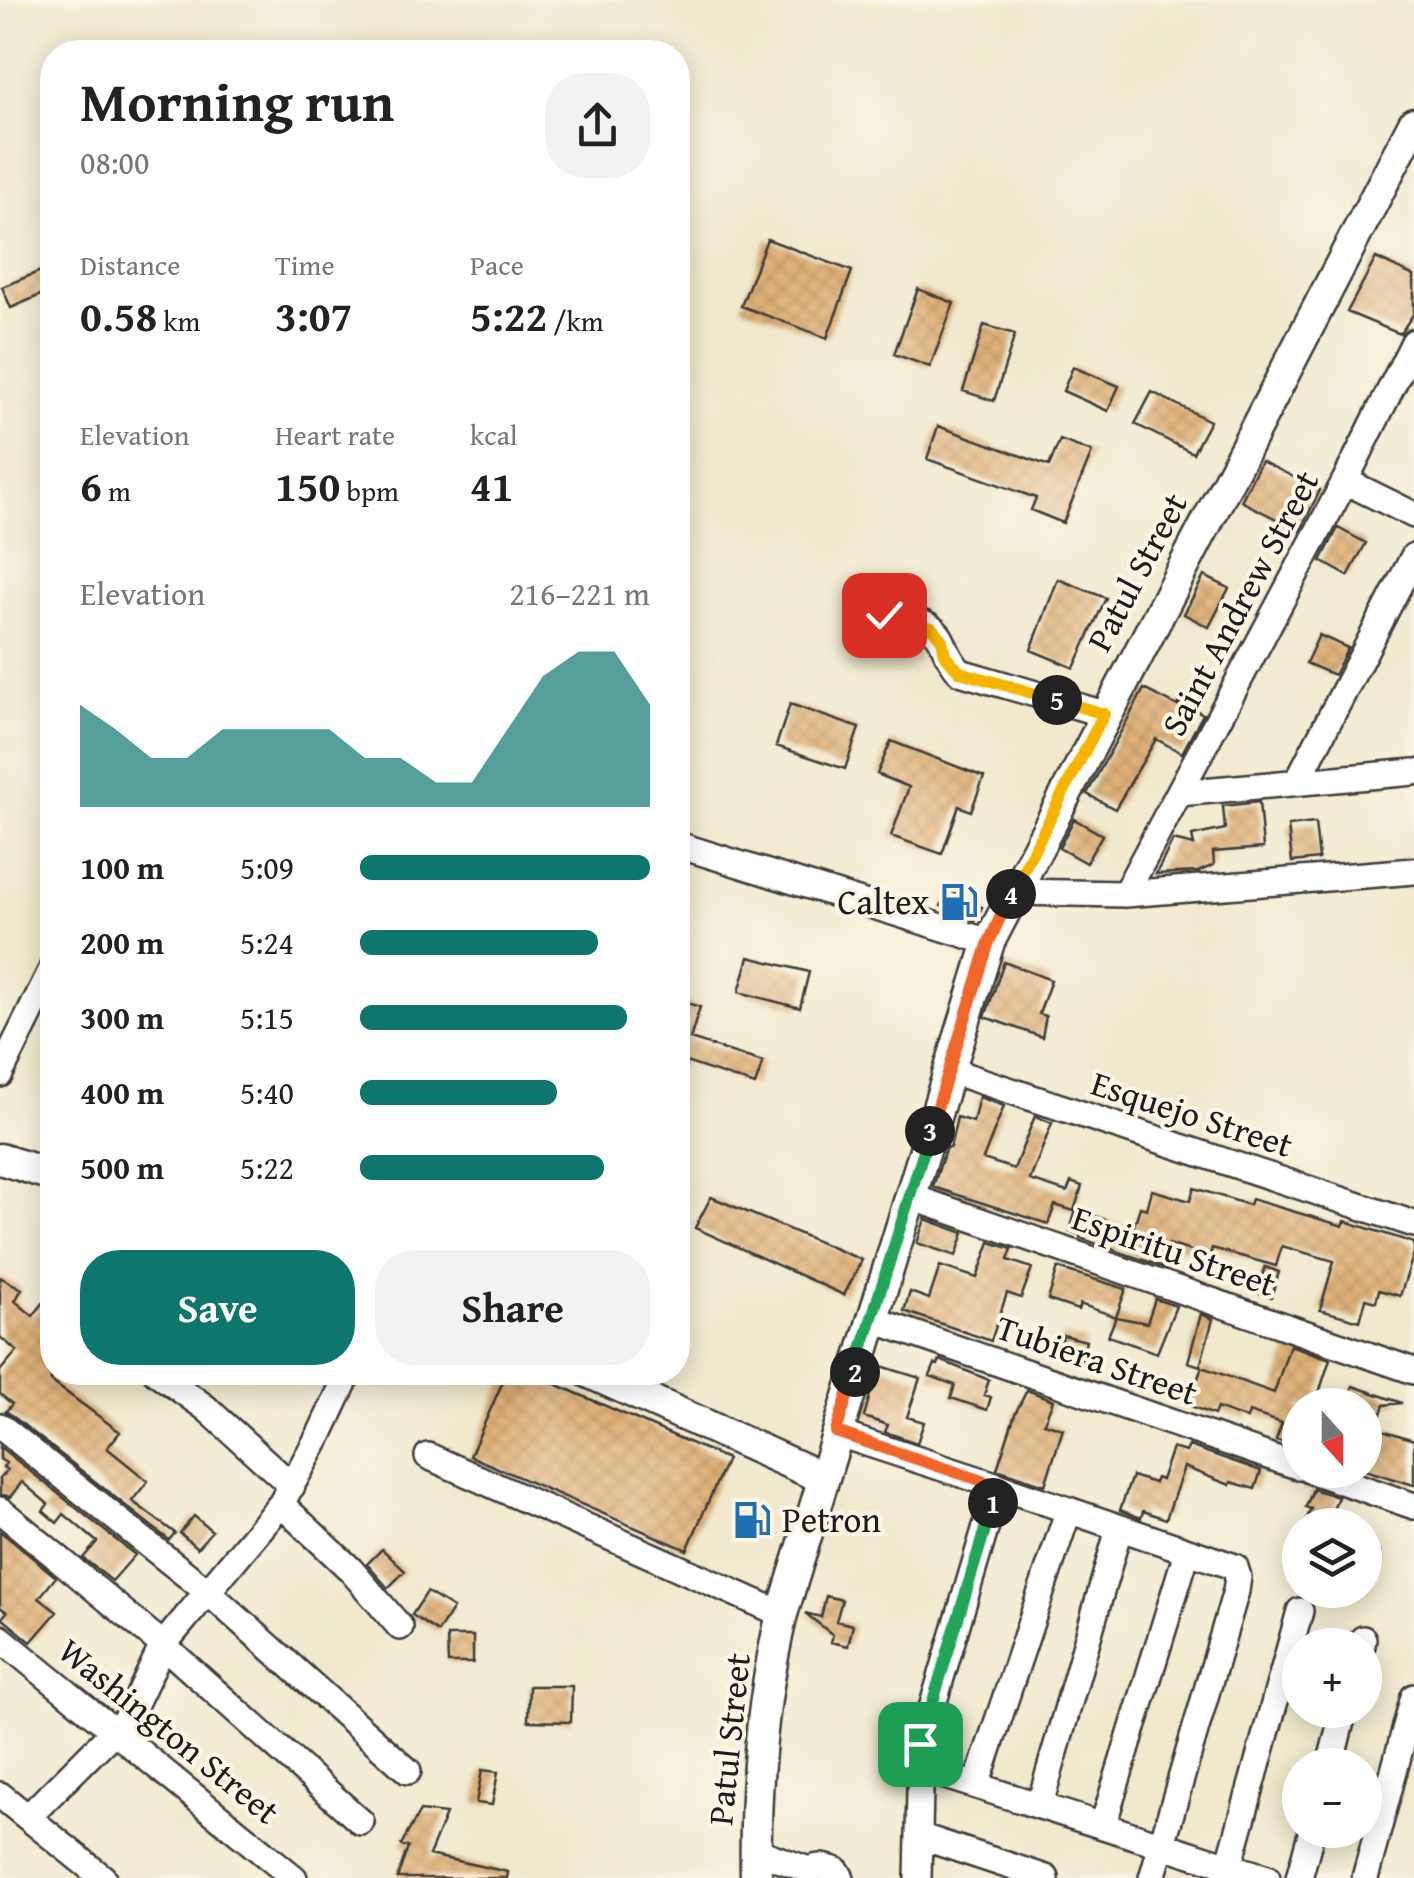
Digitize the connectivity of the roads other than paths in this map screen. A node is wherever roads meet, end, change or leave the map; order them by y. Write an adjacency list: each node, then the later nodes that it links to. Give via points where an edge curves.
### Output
1 (1414, 123): 7 (main road, Patul Street)
2 (1414, 342): 3 (street, Saint Andrew Street)
3 (1345, 481): 4 (street); 10 (street, Saint Andrew Street)
4 (1414, 515)
5 (1414, 556): 9 (street)
6 (884, 615): 7 (street, via 932,628 960,672)
7 (1104, 714): 13 (main road, Patul Street)
8 (1414, 772): 9 (street)
9 (1297, 782): 10 (street)
10 (1179, 793): 14 (street, Saint Andrew Street)
11 (690, 849): 15 (street)
12 (1414, 871): 14 (street)
13 (1012, 892): 14 (street); 15 (main road, Patul Street)
14 (1125, 894)
15 (989, 942): 17 (main road, Patul Street)
16 (40, 993): 18 (street)
17 (948, 1070): 21 (main road, Patul Street); 22 (street, Esquejo Street)
18 (0, 1074)
19 (0, 1158): 20 (main road)
20 (40, 1171)
21 (911, 1196): 23 (main road, Patul Street); 24 (street, Espiritu Street)
22 (1414, 1224)
23 (871, 1319): 29 (main road, Patul Street); 31 (street, Tubiera Street)
24 (1414, 1371)
25 (174, 1385): 35 (street, via 206,1408)
26 (342, 1385): 35 (street)
27 (617, 1385): 32 (main road)
28 (0, 1426): 41 (street)
29 (836, 1432): 32 (main road, Patul Street); 33 (street)
30 (428, 1456): 43 (street)
31 (1282, 1461)
32 (823, 1478): 43 (main road, Patul Street)
33 (998, 1486): 38 (street); 49 (street, via 926,1720)
34 (1362, 1488): 36 (street)
35 (286, 1495): 41 (street); 44 (street)
36 (1414, 1506)
37 (0, 1510): 46 (street)
38 (1068, 1512): 39 (street); 51 (street)
39 (1120, 1529): 40 (street); 53 (street)
40 (1187, 1552): 56 (street); 58 (street, via 1235,1567 1238,1577)
41 (208, 1592): 46 (street); 50 (street)
42 (1300, 1611): 61 (street)
43 (782, 1614): 60 (main road, Patul Street, via 766,1685)
44 (400, 1627)
45 (0, 1638): 48 (street, Washington Street)
46 (163, 1644): 48 (street); 55 (street)
47 (1414, 1697): 71 (street)
48 (116, 1733): 54 (street); 64 (street, Washington Street)
49 (920, 1768): 51 (street); 57 (street)
50 (408, 1771)
51 (977, 1783): 53 (street)
52 (0, 1795): 54 (street)
53 (1040, 1804): 56 (street)
54 (28, 1817): 63 (street)
55 (360, 1822)
56 (1103, 1824): 58 (street)
57 (919, 1836): 66 (street); 67 (street)
58 (1164, 1844): 61 (street); 68 (street)
59 (1307, 1848): 70 (street)
60 (756, 1865): 62 (street)
61 (1229, 1866): 69 (street)
62 (812, 1874): 65 (street, via 819,1866)
63 (103, 1878)
64 (294, 1878)
65 (841, 1878)
66 (918, 1878)
67 (1046, 1878)
68 (1152, 1878)
69 (1267, 1878)
70 (1299, 1878)
71 (1364, 1878)

